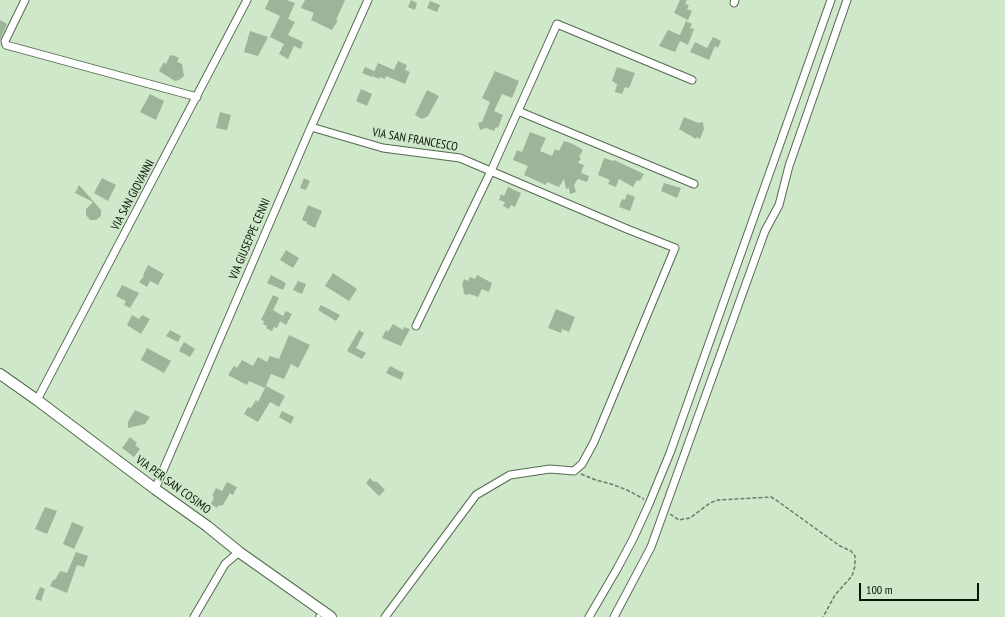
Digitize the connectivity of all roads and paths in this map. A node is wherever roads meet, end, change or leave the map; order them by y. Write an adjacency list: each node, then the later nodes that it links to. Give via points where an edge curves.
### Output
1 (24, 0): 7 (street, via 5,41 6,45)
2 (247, 0): 7 (street, VIA SAN GIOVANNI)
3 (368, 0): 9 (street, VIA GIUSEPPE CENNI)
4 (831, 0): 17 (street, via 670,453)
5 (847, 0): 18 (street, via 789,166 780,205 764,231)
6 (692, 80): 8 (street, via 557,24)
7 (197, 97): 14 (street, VIA SAN GIOVANNI)
8 (518, 111): 10 (street); 11 (street)
9 (311, 127): 10 (street, VIA SAN FRANCESCO, via 383,148 460,158); 16 (street, VIA GIUSEPPE CENNI)
10 (491, 171): 12 (street); 15 (street, VIA SAN FRANCESCO, via 675,248 594,442 582,464)
11 (694, 184)
12 (416, 326)
13 (0, 374): 14 (street, VIA PER SAN COSIMO)
14 (37, 400): 16 (street, VIA PER SAN COSIMO)
15 (574, 471): 17 (path, via 627,490); 23 (street, via 550,469 510,475 476,495)
16 (155, 489): 19 (street, VIA PER SAN COSIMO)
17 (649, 504): 20 (street, via 630,545)
18 (663, 510): 26 (street, via 651,547); 27 (path, via 679,520 685,520 718,500 771,497 776,500 855,556 852,576 835,595)
19 (239, 552): 21 (street, via 225,564); 22 (street, VIA PER SAN COSIMO)
20 (597, 604): 24 (street); 25 (street)
21 (194, 617)
22 (331, 617)
23 (385, 617)
24 (589, 617)
25 (594, 617)
26 (614, 617)
27 (823, 617)

